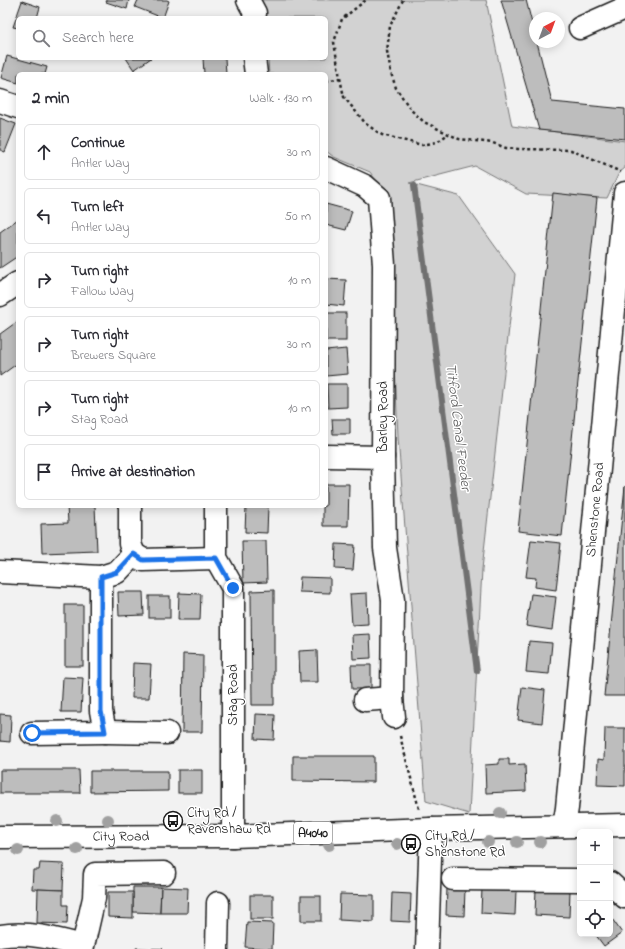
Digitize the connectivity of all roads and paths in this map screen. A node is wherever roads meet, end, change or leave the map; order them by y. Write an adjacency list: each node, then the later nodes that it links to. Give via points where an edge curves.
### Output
1 (248, 0): 5 (street)
2 (368, 0): 9 (path, via 342,19 334,42)
3 (403, 0): 13 (path, via 390,26 388,51 396,88 411,110 424,122)
4 (625, 8): 6 (street)
5 (254, 16)
6 (580, 28)
7 (254, 60): 8 (street)
8 (256, 72)
9 (340, 78): 10 (path); 13 (path, via 344,97 366,124 382,135 422,145 437,142)
10 (328, 81)
11 (0, 101): 12 (street)
12 (16, 106)
13 (448, 134): 15 (path, via 459,139 493,143 518,150 571,150)
14 (328, 169): 20 (street, Barley Road, via 365,186 379,198 384,265)
15 (625, 174)
16 (625, 193): 33 (street, Shenstone Road)
17 (16, 284): 18 (street)
18 (0, 296)
19 (328, 456): 20 (street)
20 (383, 457): 28 (street, Barley Road, via 385,548 393,600)
21 (130, 508): 23 (street, via 130,544)
22 (216, 508): 24 (street)
23 (134, 554): 24 (street, via 143,560); 26 (street, via 117,572)
24 (216, 558): 35 (street, Stag Road, via 233,588)
25 (0, 572): 26 (street)
26 (101, 577): 29 (street, via 101,711)
27 (365, 700): 28 (street)
28 (393, 707): 34 (path)
29 (105, 732): 30 (street); 31 (street)
30 (32, 733)
31 (167, 733)
32 (625, 825): 33 (street, City Road / A4040)
33 (564, 826): 34 (street, City Road / A4040)
34 (428, 829): 35 (street, City Road / A4040); 46 (street)
35 (234, 836): 36 (street, City Road / A4040)
36 (0, 837)
37 (164, 873): 44 (street, via 95,874)
38 (453, 879): 39 (street)
39 (577, 880)
40 (613, 886): 41 (street)
41 (625, 897)
42 (218, 903): 45 (street)
43 (0, 936): 44 (street, via 14,933 47,936)
44 (86, 948)
45 (217, 949)
46 (427, 949)

